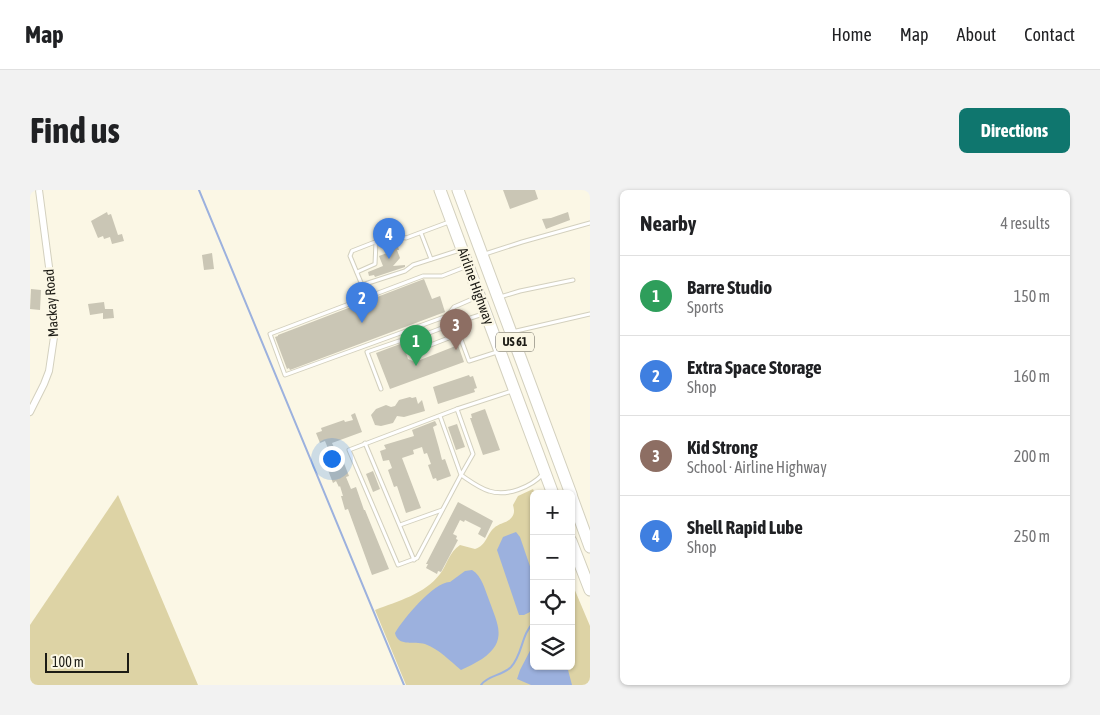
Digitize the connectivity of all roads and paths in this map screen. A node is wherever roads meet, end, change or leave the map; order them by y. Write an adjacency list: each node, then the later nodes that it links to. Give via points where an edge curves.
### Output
1 (39, 190): 27 (street, Mackay Road, via 52,290 54,337 49,371)
2 (440, 190): 4 (highway, Airline Highway / US 61)
3 (461, 191): 9 (highway, Airline Highway / US 61)
4 (452, 221): 6 (lane); 8 (highway, Airline Highway / US 61)
5 (590, 223): 9 (lane)
6 (421, 233): 7 (lane, via 406,238 393,236); 10 (lane)
7 (376, 242): 12 (lane, via 375,264); 12 (lane, via 352,251 350,256)
8 (462, 249): 10 (lane); 11 (highway, Airline Highway / US 61)
9 (482, 255): 15 (highway, Airline Highway / US 61)
10 (431, 259): 12 (lane, via 362,285)
11 (468, 266): 14 (highway, Airline Highway / US 61); 14 (lane, via 442,276 423,276 270,334 285,375 447,316 454,307)
12 (357, 272)
13 (573, 280): 15 (lane, via 520,290)
14 (480, 296): 16 (highway, Airline Highway / US 61)
15 (499, 298): 19 (highway, Airline Highway / US 61)
16 (486, 313): 18 (lane); 22 (highway, Airline Highway / US 61)
17 (590, 314): 19 (lane)
18 (455, 323): 20 (lane); 23 (lane, via 367,352)
19 (512, 332): 30 (highway, Airline Highway / US 61)
20 (459, 334): 21 (lane); 22 (lane, via 469,360)
21 (415, 351)
22 (500, 351): 24 (highway, Airline Highway / US 61)
23 (381, 389)
24 (515, 390): 25 (highway, Airline Highway / US 61); 26 (lane)
25 (521, 407): 30 (highway, via 527,411 546,459 553,466); 31 (highway, Airline Highway / US 61)
26 (457, 409): 28 (lane); 32 (lane, via 473,454)
27 (30, 412)
28 (440, 416): 29 (lane); 32 (lane)
29 (365, 443): 40 (lane); 43 (lane, via 349,450 398,565)
30 (560, 464): 35 (highway, Airline Highway / US 61)
31 (545, 472): 32 (lane, via 530,485 503,492 489,491); 33 (highway, Airline Highway / US 61); 34 (highway, via 559,479)
32 (461, 475): 37 (lane)
33 (552, 490)
34 (563, 490)
35 (570, 490)
36 (575, 505): 39 (highway, Airline Highway / US 61)
37 (442, 509): 40 (lane); 43 (lane)
38 (575, 516): 39 (highway)
39 (580, 519): 41 (highway, Airline Highway / US 61)
40 (400, 525): 43 (lane)
41 (590, 548)
42 (575, 551): 44 (highway)
43 (414, 560)
44 (590, 590)

